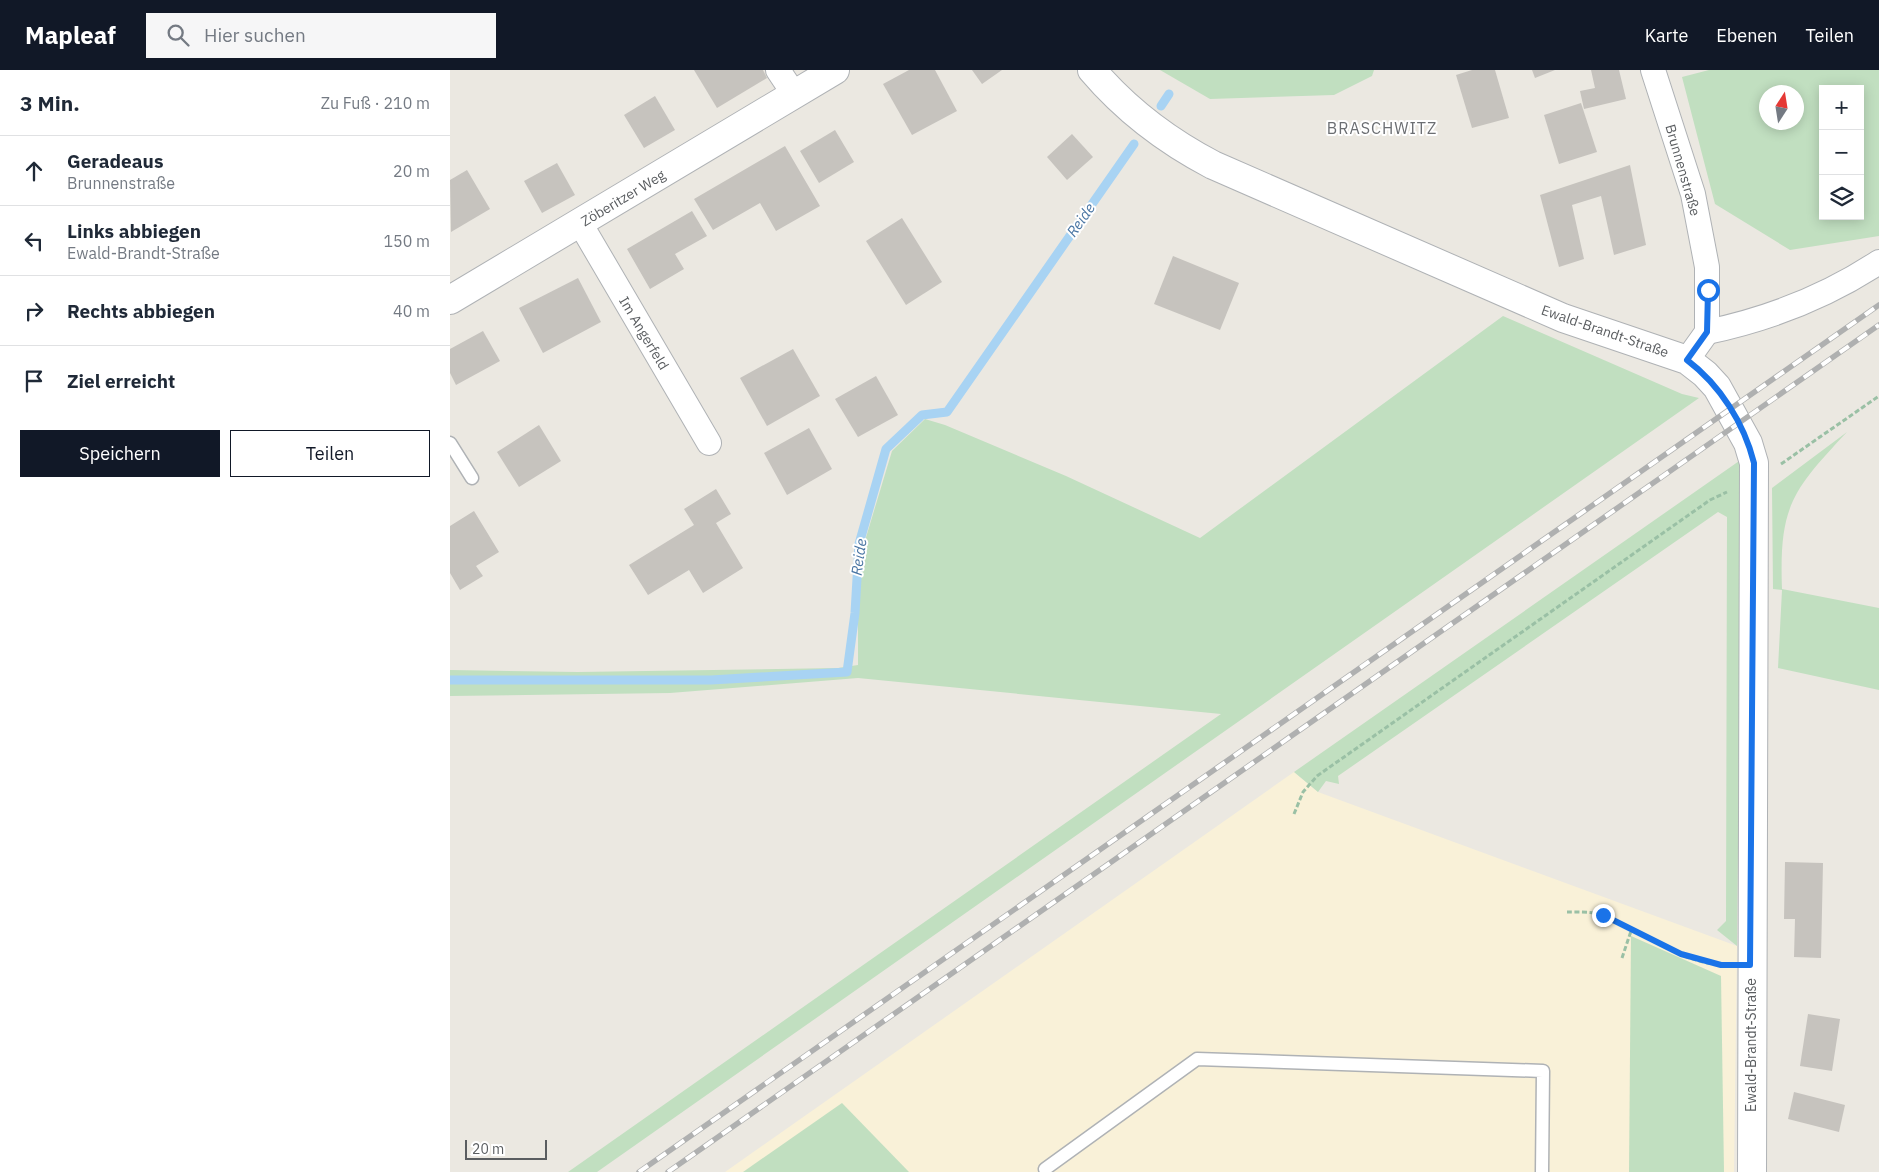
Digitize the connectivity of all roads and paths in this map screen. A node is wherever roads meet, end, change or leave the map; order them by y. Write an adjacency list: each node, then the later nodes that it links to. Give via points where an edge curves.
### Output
1 (778, 70): 5 (street)
2 (835, 70): 5 (street, Zöberitzer Weg)
3 (1092, 70): 10 (street, Ewald-Brandt-Straße, via 1155,130 1213,165 1563,318)
4 (1652, 70): 9 (street, Brunnenstraße, via 1693,194 1706,267)
5 (794, 94): 6 (street, Zöberitzer Weg)
6 (580, 223): 8 (street, Zöberitzer Weg); 12 (street, Im Angerfeld)
7 (1879, 262): 9 (street, via 1853,279 1773,316)
8 (450, 300)
9 (1707, 332): 10 (street)
10 (1687, 360): 14 (street, Ewald-Brandt-Straße, via 1717,387 1748,443)
11 (1879, 396): 14 (path, via 1780,465)
12 (709, 443)
13 (450, 444): 15 (lane)
14 (1754, 473): 16 (path, via 1710,500 1318,776 1304,792); 20 (street, Ewald-Brandt-Straße)
15 (472, 478)
16 (1294, 814)
17 (1567, 912): 18 (path, via 1603,915)
18 (1631, 930): 19 (path); 20 (path, via 1705,962)
19 (1622, 958)
20 (1750, 965): 21 (street, Ewald-Brandt-Straße)
21 (1751, 1167)
22 (1045, 1169): 23 (lane, via 1197,1059 1543,1071)
23 (1542, 1172)

